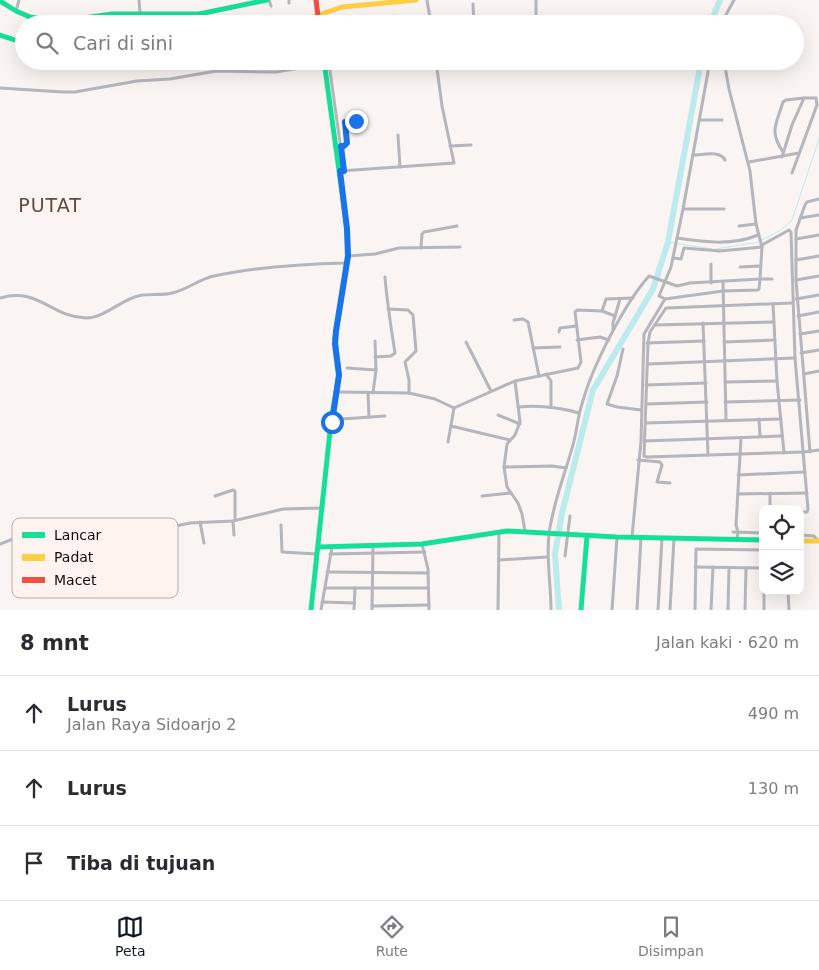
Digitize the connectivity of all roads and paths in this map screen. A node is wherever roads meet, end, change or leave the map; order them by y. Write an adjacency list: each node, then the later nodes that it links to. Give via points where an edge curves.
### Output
1 (19, 0): 11 (street)
2 (139, 0): 13 (street)
3 (316, 0): 12 (street)
4 (416, 0): 12 (street)
5 (427, 0): 19 (street)
6 (536, 0): 21 (street)
7 (734, 0): 22 (street)
8 (2, 1): 11 (street)
9 (270, 2): 14 (street, via 199,14)
10 (473, 4): 20 (street)
11 (16, 11): 15 (street)
12 (318, 11): 17 (street); 18 (street)
13 (140, 14): 14 (street); 16 (street)
14 (170, 14)
15 (27, 15)
16 (105, 15)
17 (310, 15)
18 (318, 15)
19 (430, 15)
20 (474, 15)
21 (536, 15)
22 (726, 15)
23 (0, 35): 24 (street)
24 (15, 40)
25 (287, 70): 31 (street, via 216,71 75,92)
26 (327, 70): 40 (street)
27 (327, 70): 49 (street)
28 (437, 70): 41 (street)
29 (709, 70): 33 (street)
30 (726, 70): 47 (street)
31 (0, 88)
32 (804, 98): 42 (street); 42 (street, via 786,100 783,104 774,133); 43 (street, via 813,97 818,102)
33 (702, 113): 34 (street); 35 (street)
34 (708, 119): 35 (street); 36 (street)
35 (701, 120): 44 (street)
36 (722, 120)
37 (356, 121): 40 (street, via 345,122 347,143)
38 (398, 135): 48 (street)
39 (471, 145): 41 (street)
40 (341, 146): 49 (street)
41 (450, 146): 48 (street, via 453,164)
42 (783, 153): 45 (street)
43 (800, 153): 45 (street); 50 (street)
44 (693, 156): 46 (street, via 719,154); 52 (street)
45 (782, 158): 47 (street)
46 (725, 160)
47 (748, 162): 56 (street)
48 (400, 167): 49 (street)
49 (342, 171): 66 (street)
50 (792, 173)
51 (819, 198): 55 (street, via 807,202)
52 (683, 209): 53 (street); 61 (street)
53 (724, 209)
54 (819, 215): 55 (street)
55 (800, 218): 62 (street)
56 (756, 224): 58 (street); 60 (street)
57 (457, 226): 65 (street, via 424,232)
58 (739, 226)
59 (819, 235): 62 (street)
60 (758, 236): 61 (street, via 720,242); 63 (street)
61 (676, 239): 68 (street)
62 (796, 239): 69 (street)
63 (762, 245): 68 (street, via 720,251 684,248 681,259); 72 (street); 90 (street, via 789,230 791,232)
64 (460, 247): 65 (street)
65 (420, 248): 66 (street)
66 (350, 255): 70 (street)
67 (819, 256): 69 (street)
68 (673, 258): 79 (street)
69 (796, 260): 78 (street)
70 (347, 263): 84 (street, via 297,265 213,276 170,294 132,298 86,318 64,314 27,296); 141 (street, via 335,338)
71 (711, 264): 81 (street)
72 (760, 266): 73 (street); 76 (street)
73 (740, 267)
74 (819, 276): 78 (street)
75 (385, 277): 94 (street)
76 (760, 279): 77 (street); 80 (street); 82 (street, via 758,290)
77 (772, 279)
78 (796, 280): 88 (street)
79 (663, 281): 81 (street, via 679,286); 85 (street, via 650,276); 87 (street, via 659,295)
80 (723, 282): 81 (street); 82 (street)
81 (711, 283)
82 (723, 291): 87 (street); 92 (street)
83 (819, 295): 88 (street)
84 (0, 298)
85 (634, 298): 86 (street); 105 (street)
86 (620, 299): 95 (street, via 605,300); 97 (street)
87 (665, 299): 91 (street)
88 (796, 299): 98 (street)
89 (772, 304): 90 (street); 92 (street); 100 (street)
90 (792, 304): 124 (street)
91 (661, 306): 93 (street); 116 (street, via 645,332)
92 (723, 306): 93 (street); 101 (street)
93 (666, 308): 102 (street)
94 (388, 309): 122 (street, via 395,353); 144 (street, via 408,310 413,315 416,351 405,362)
95 (602, 311): 97 (street); 104 (street, via 576,310)
96 (819, 312): 98 (street)
97 (615, 316): 105 (street)
98 (798, 316): 108 (street)
99 (514, 320): 118 (street, via 528,322)
100 (773, 322): 101 (street); 111 (street)
101 (723, 323): 103 (street); 115 (street)
102 (655, 324): 103 (street); 116 (street)
103 (703, 324): 113 (street)
104 (576, 326): 107 (street, via 560,328); 109 (street)
105 (613, 331): 110 (street)
106 (819, 331): 108 (street)
107 (559, 332)
108 (800, 334): 121 (street)
109 (577, 340): 110 (street, via 600,337); 131 (street, via 581,362 578,368)
110 (609, 340): 154 (street, via 594,370)
111 (775, 340): 115 (street); 123 (street)
112 (375, 341): 122 (street)
113 (704, 341): 116 (street); 125 (street)
114 (466, 342): 140 (street)
115 (724, 342): 126 (street)
116 (646, 343): 127 (street); 139 (street)
117 (560, 347): 118 (street)
118 (533, 348): 133 (street)
119 (623, 349): 153 (street, via 607,404)
120 (819, 350): 121 (street)
121 (801, 353): 132 (street)
122 (375, 357): 129 (street)
123 (776, 358): 124 (street); 126 (street); 135 (street)
124 (795, 358): 146 (street)
125 (705, 361): 126 (street); 127 (street); 137 (street)
126 (724, 361): 136 (street)
127 (648, 364): 138 (street)
128 (347, 368): 129 (street)
129 (376, 370): 143 (street)
130 (819, 371): 132 (street)
131 (546, 374): 133 (street); 150 (street, via 551,380)
132 (804, 374): 175 (street)
133 (539, 376): 134 (street)
134 (515, 381): 140 (street); 151 (street)
135 (777, 381): 136 (street); 145 (street)
136 (724, 382): 148 (street)
137 (706, 383): 138 (street); 147 (street)
138 (648, 385): 139 (street); 149 (street)
139 (642, 386): 153 (street)
140 (491, 391): 152 (street)
141 (339, 392): 142 (street); 192 (street, via 332,422)
142 (368, 393): 143 (street); 157 (street)
143 (373, 393): 144 (street)
144 (409, 393): 152 (street, via 436,399)
145 (779, 400): 146 (street); 148 (street); 160 (street)
146 (800, 400): 174 (street)
147 (707, 402): 149 (street); 162 (street)
148 (725, 402): 161 (street)
149 (647, 404): 164 (street)
150 (551, 406): 151 (street); 154 (street)
151 (518, 407): 163 (street)
152 (454, 408): 165 (street)
153 (642, 410): 171 (street)
154 (580, 413): 181 (street)
155 (498, 415): 163 (street)
156 (385, 416): 157 (street)
157 (369, 417): 158 (street)
158 (342, 419)
159 (759, 419): 160 (street); 161 (street); 166 (street)
160 (781, 419): 167 (street)
161 (726, 420): 162 (street)
162 (708, 421): 164 (street); 168 (street)
163 (520, 423): 170 (street)
164 (646, 423): 171 (street)
165 (451, 426): 170 (street); 172 (street)
166 (760, 436): 167 (street); 169 (street)
167 (782, 436): 176 (street)
168 (708, 438): 169 (street); 171 (street); 178 (street)
169 (741, 438): 177 (street)
170 (510, 440): 180 (street)
171 (643, 441): 178 (street, via 644,456 647,457); 179 (street)
172 (448, 442)
173 (819, 450): 175 (street)
174 (804, 452): 175 (street); 176 (street); 182 (street)
175 (810, 452)
176 (784, 453): 177 (street)
177 (740, 454): 178 (street); 183 (street)
178 (708, 455)
179 (638, 460): 184 (street, via 660,462 657,482); 211 (street)
180 (504, 467): 181 (street); 185 (street)
181 (566, 468): 202 (street)
182 (806, 472): 183 (street); 187 (street)
183 (738, 475): 188 (street)
184 (670, 483)
185 (511, 493): 190 (street); 200 (street, via 518,503)
186 (770, 493): 187 (street); 188 (street); 191 (street)
187 (807, 493): 193 (street, via 808,510)
188 (738, 494): 198 (street)
189 (215, 496): 195 (street, via 234,490)
190 (482, 496)
191 (770, 505)
192 (323, 508): 195 (street, via 283,509); 224 (street)
193 (804, 512)
194 (570, 516): 206 (street)
195 (234, 521): 196 (street); 207 (street)
196 (200, 522): 199 (street); 220 (street)
197 (281, 525): 229 (street, via 282,552)
198 (736, 525): 203 (street); 204 (street)
199 (178, 527)
200 (525, 531): 201 (street); 202 (street)
201 (499, 532): 222 (street); 233 (street)
202 (551, 532): 206 (street); 231 (street)
203 (733, 532): 204 (street); 216 (street)
204 (738, 532): 205 (street); 216 (street)
205 (759, 533)
206 (567, 534): 209 (street); 232 (street)
207 (234, 535)
208 (804, 535): 219 (street, via 814,536)
209 (587, 536): 210 (street); 258 (street)
210 (616, 537): 211 (street); 259 (street)
211 (632, 537): 212 (street)
212 (641, 537): 213 (street); 260 (street)
213 (662, 538): 214 (street); 261 (street)
214 (674, 538): 216 (street); 262 (street)
215 (12, 539): 221 (street)
216 (735, 540): 217 (street)
217 (759, 540)
218 (804, 541): 219 (street)
219 (818, 541)
220 (204, 543)
221 (0, 544)
222 (422, 544): 223 (street); 227 (street)
223 (373, 546): 225 (street); 228 (street)
224 (321, 547): 225 (street); 229 (street)
225 (332, 547): 230 (street)
226 (759, 550): 234 (street, via 697,548)
227 (425, 552): 228 (street); 241 (street)
228 (373, 553): 230 (street); 240 (street)
229 (318, 554): 252 (street)
230 (330, 554): 239 (street)
231 (547, 556): 233 (street); 257 (street)
232 (565, 556)
233 (498, 560): 256 (street)
234 (695, 567): 235 (street); 263 (street)
235 (713, 568): 236 (street); 264 (street)
236 (729, 568): 237 (street); 265 (street)
237 (746, 568): 238 (street); 266 (street)
238 (759, 568)
239 (327, 572): 240 (street); 242 (street)
240 (372, 572): 241 (street); 244 (street)
241 (428, 573): 245 (street)
242 (325, 588): 243 (street); 248 (street)
243 (355, 588): 244 (street); 249 (street)
244 (372, 588): 245 (street); 251 (street)
245 (428, 588): 250 (street)
246 (764, 595): 267 (street)
247 (788, 595): 268 (street)
248 (322, 602): 249 (street); 253 (street)
249 (354, 603): 254 (street)
250 (429, 605): 251 (street); 255 (street)
251 (372, 608)
252 (311, 610)
253 (321, 610)
254 (354, 610)
255 (429, 610)
256 (498, 610)
257 (551, 610)
258 (581, 610)
259 (612, 610)
260 (637, 610)
261 (658, 610)
262 (670, 610)
263 (695, 610)
264 (711, 610)
265 (728, 610)
266 (745, 610)
267 (764, 610)
268 (789, 610)

